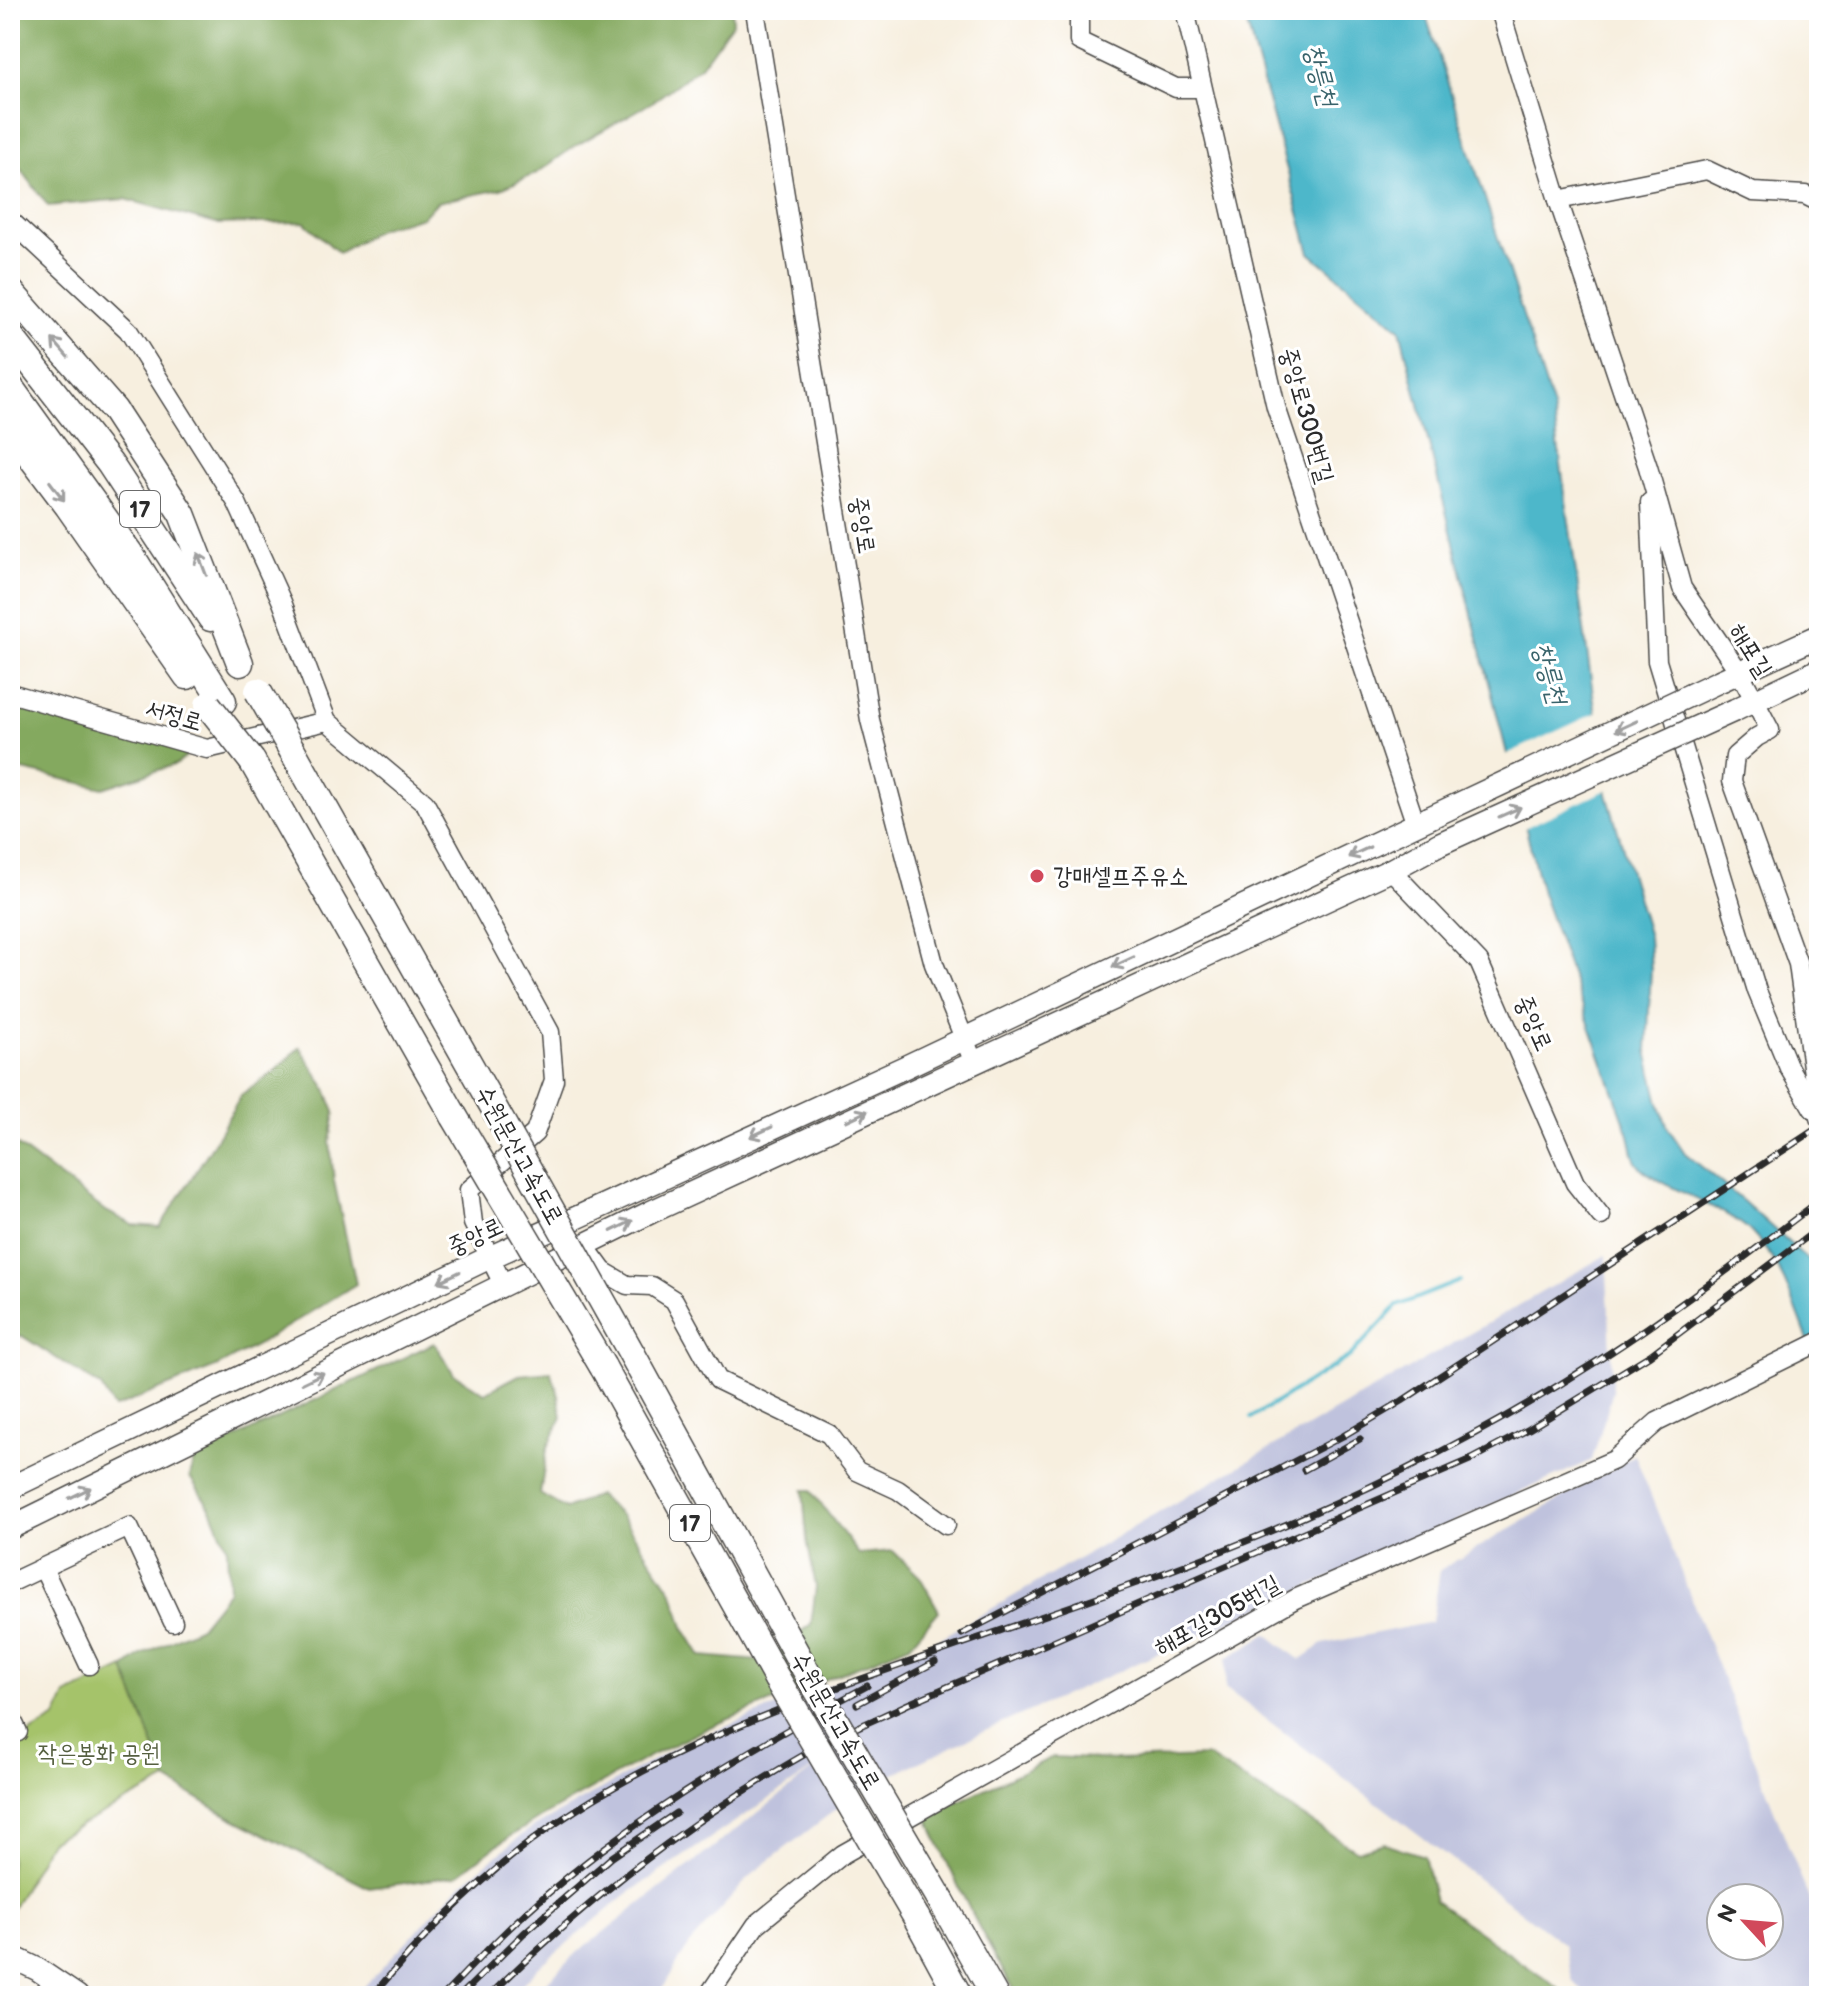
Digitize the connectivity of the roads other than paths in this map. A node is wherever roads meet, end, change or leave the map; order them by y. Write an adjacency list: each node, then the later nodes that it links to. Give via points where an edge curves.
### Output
1 (755, 10): 24 (street, 중앙로, via 870,720 934,964)
2 (1079, 10): 5 (street, via 1079,41 1176,88)
3 (1185, 10): 5 (street, 중앙로300번길)
4 (1500, 10): 6 (street, 해포길)
5 (1202, 88): 22 (street, 중앙로300번길, via 1276,407)
6 (1558, 200): 7 (street, via 1707,170 1753,192 1805,195); 13 (street, 해포길)
7 (1819, 202)
8 (10, 220): 21 (street, via 128,330 237,503)
9 (10, 291): 15 (highway, one-way to 9, via 182,514 114,410)
10 (10, 336): 15 (highway, 수원문산고속도로 / 17, via 110,464)
11 (10, 387): 19 (highway, 수원문산고속도로 / 17, via 131,555)
12 (10, 429): 19 (highway, one-way to 19)
13 (1648, 467): 17 (street, 해포길, via 1682,588); 26 (street, via 1657,661 1757,991 1789,1068)
14 (1819, 636): 17 (main road)
15 (240, 663): 43 (highway, 수원문산고속도로 / 17, bridge, via 802,1664)
16 (1819, 670): 20 (main road)
17 (1731, 676): 20 (street, 해포길); 22 (main road, 중앙로, one-way to 22, bridge)
18 (10, 693): 21 (street, 서정로, via 207,749)
19 (216, 703): 42 (highway, 수원문산고속도로 / 17, bridge, via 603,1367)
20 (1744, 705): 23 (main road, one-way to 20, bridge); 26 (street, 해포길, via 1770,730 1735,756 1732,781 1798,964)
21 (327, 721): 29 (street, via 425,803 550,1032 554,1080 535,1133 469,1190 473,1223)
22 (1423, 822): 24 (main road, 중앙로, one-way to 24)
23 (1391, 870): 25 (main road); 27 (street, 중앙로, via 1479,962 1575,1183)
24 (966, 1038): 25 (street, 중앙로); 29 (main road, 중앙로, one-way to 29)
25 (974, 1063): 28 (main road, one-way to 25)
26 (1818, 1116)
27 (1601, 1216)
28 (584, 1245): 30 (main road); 33 (street, via 603,1271 627,1285 652,1286 674,1300 718,1380 829,1434 857,1471 898,1490)
29 (490, 1258): 30 (street); 32 (main road, 중앙로, one-way to 32)
30 (503, 1284): 34 (main road, one-way to 30)
31 (1819, 1342): 41 (street, 해포길305번길, via 1657,1422 1614,1460 1295,1599 843,1854 756,1925)
32 (10, 1488)
33 (946, 1525)
34 (10, 1528)
35 (43, 1568): 36 (street); 37 (street, via 129,1527); 38 (street)
36 (10, 1583)
37 (173, 1622)
38 (89, 1665)
39 (10, 1956): 40 (main road)
40 (72, 1994)
41 (708, 1996)
42 (959, 1996)
43 (995, 1996)

